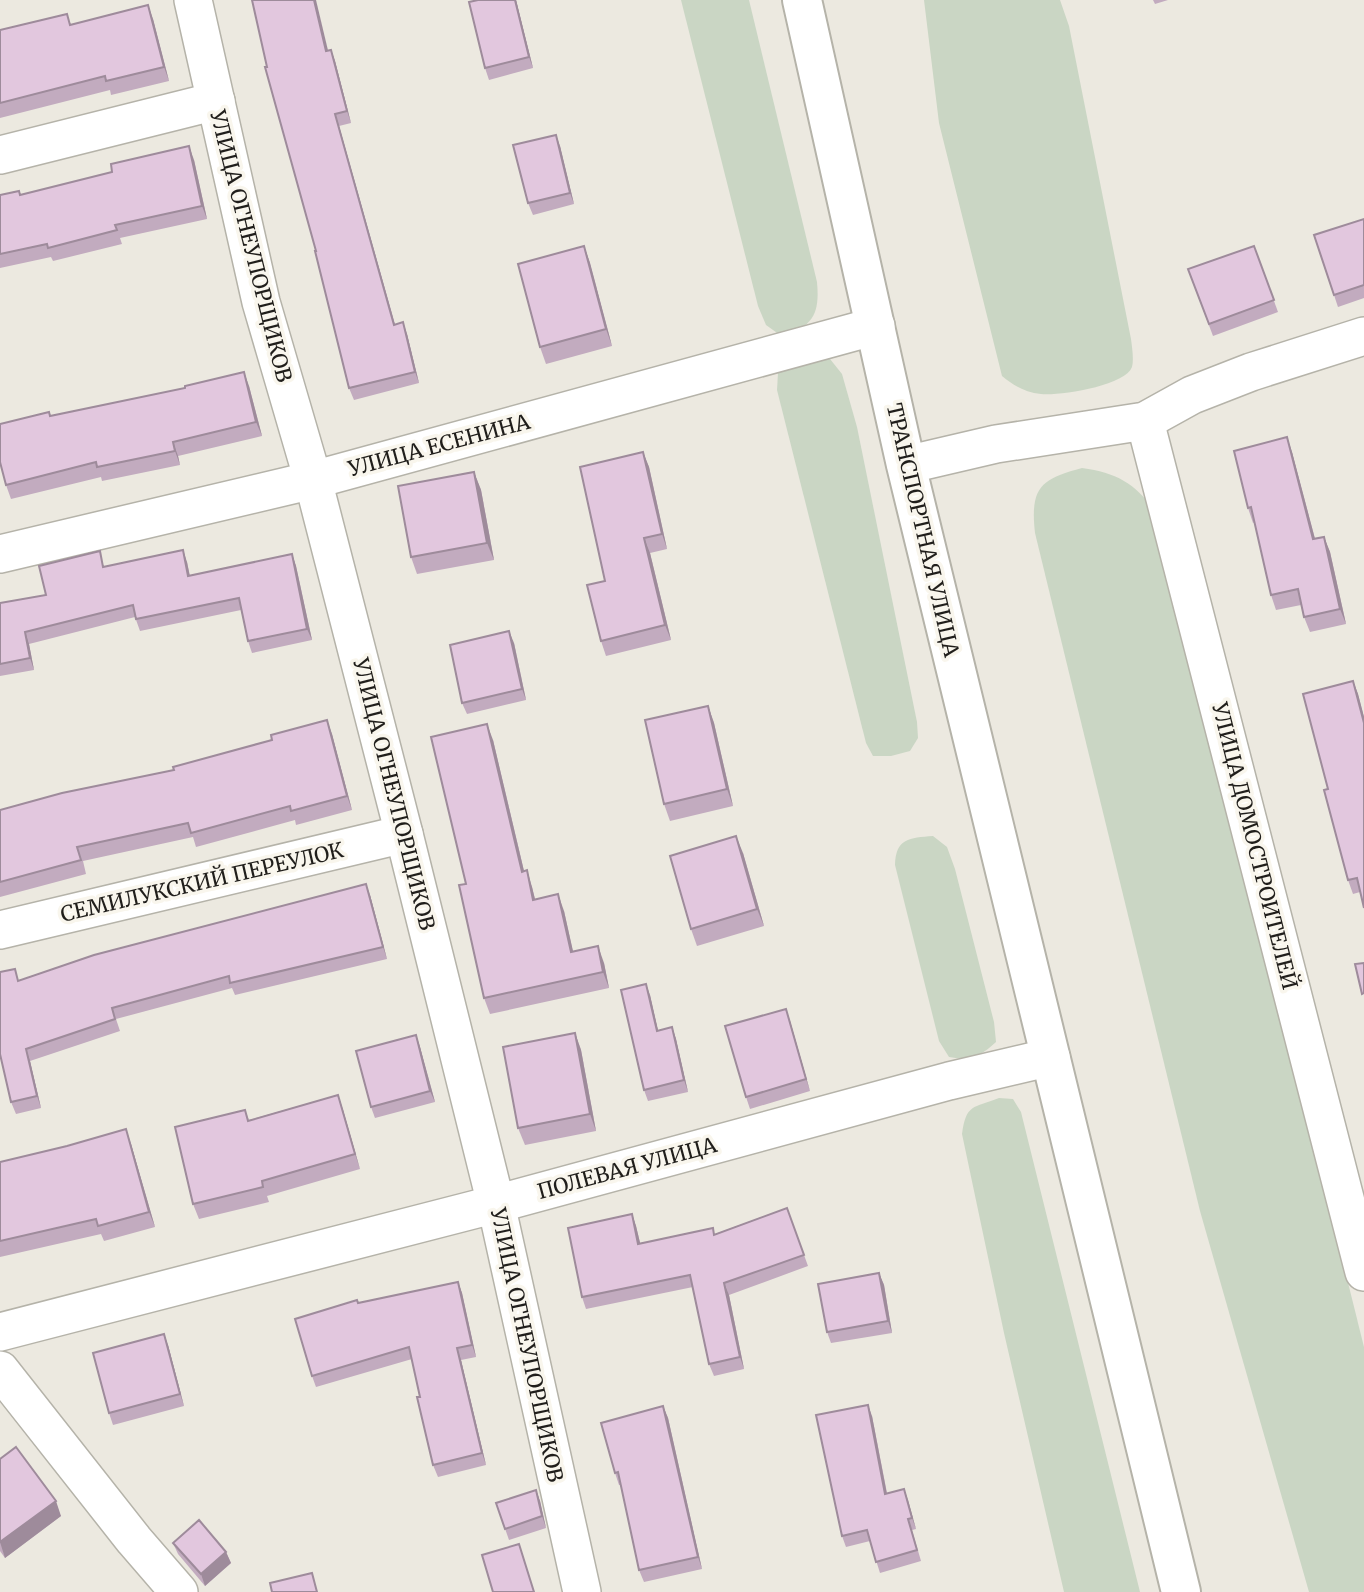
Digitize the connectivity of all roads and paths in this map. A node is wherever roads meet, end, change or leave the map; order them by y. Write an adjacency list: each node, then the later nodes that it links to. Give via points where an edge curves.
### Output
1 (193, 0): 3 (street, УЛИЦА ОГНЕУПОРЩИКОВ)
2 (802, 0): 5 (main road, ТРАНСПОРТНАЯ УЛИЦА)
3 (216, 101): 4 (street); 9 (street, УЛИЦА ОГНЕУПОРЩИКОВ, via 261,302)
4 (0, 155)
5 (876, 326): 8 (main road, ТРАНСПОРТНАЯ УЛИЦА); 9 (street, УЛИЦА ЕСЕНИНА)
6 (1364, 336): 7 (street, via 1251,372 1192,395)
7 (1145, 421): 8 (street, via 996,444); 15 (street, УЛИЦА ДОМОСТРОИТЕЛЕЙ)
8 (906, 465): 13 (main road, ТРАНСПОРТНАЯ УЛИЦА)
9 (313, 480): 10 (street, УЛИЦА ЕСЕНИНА); 11 (street, УЛИЦА ОГНЕУПОРЩИКОВ)
10 (0, 554)
11 (404, 834): 12 (street, СЕМИЛУКСКИЙ ПЕРЕУЛОК); 14 (street, УЛИЦА ОГНЕУПОРЩИКОВ)
12 (0, 930)
13 (1051, 1057): 14 (street, ПОЛЕВАЯ УЛИЦА); 20 (main road, ТРАНСПОРТНАЯ УЛИЦА)
14 (496, 1204): 16 (street, ПОЛЕВАЯ УЛИЦА); 19 (street, УЛИЦА ОГНЕУПОРЩИКОВ)
15 (1364, 1272)
16 (0, 1332)
17 (0, 1370): 18 (street)
18 (179, 1592)
19 (582, 1592)
20 (1181, 1592)

